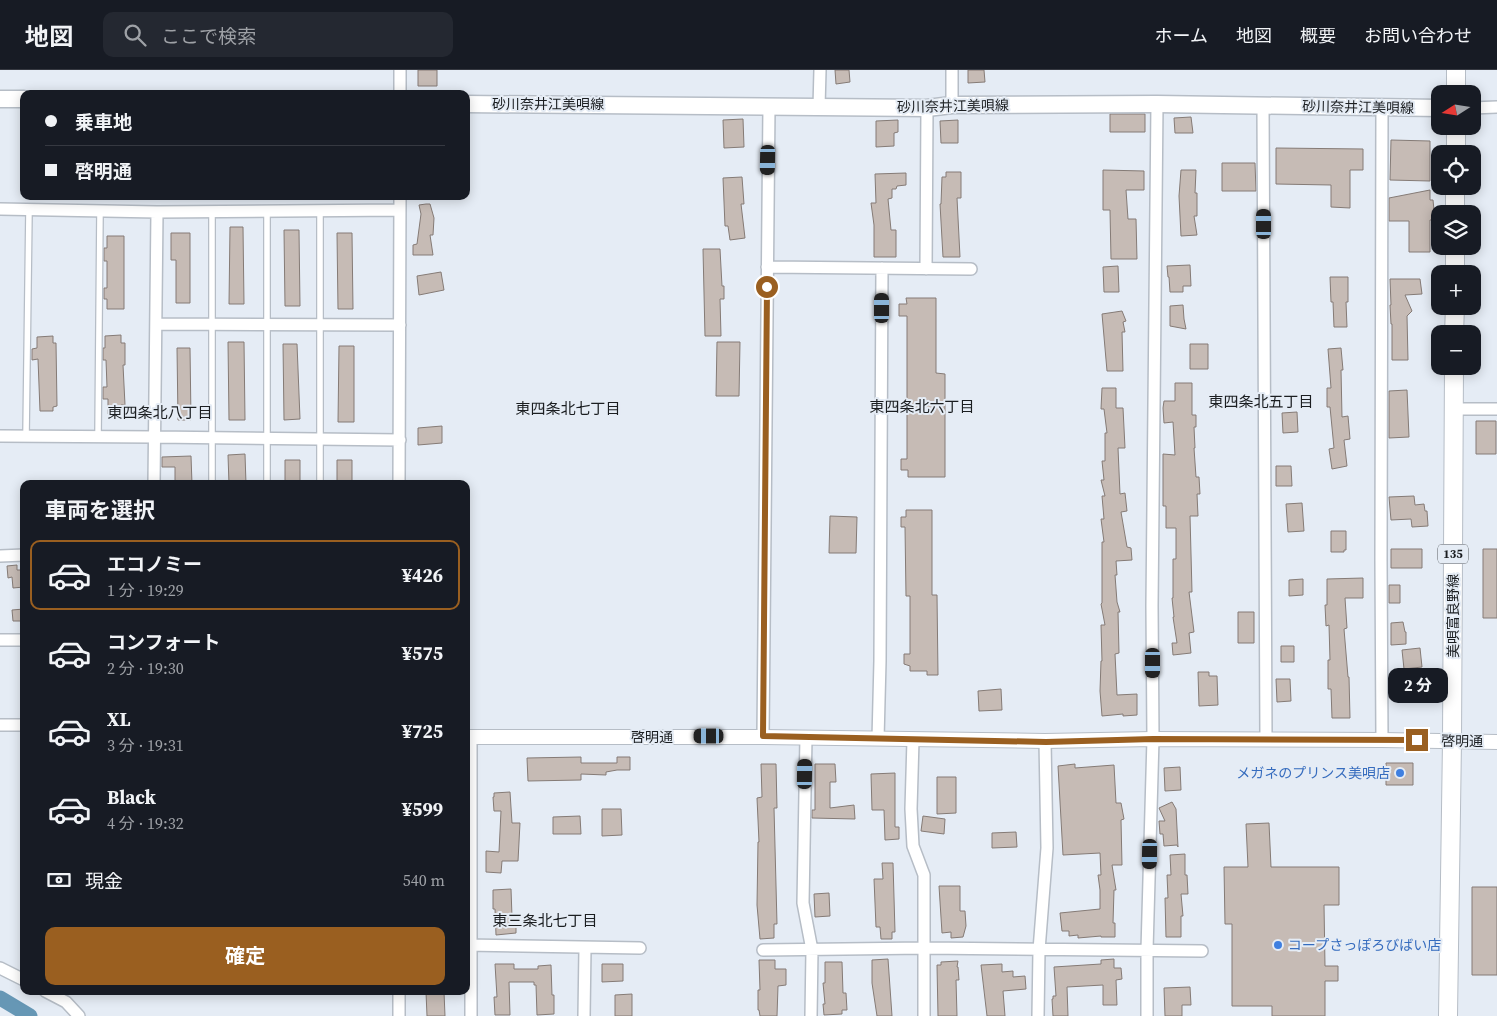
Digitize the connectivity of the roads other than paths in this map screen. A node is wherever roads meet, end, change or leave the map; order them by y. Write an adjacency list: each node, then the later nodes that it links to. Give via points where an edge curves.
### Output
1 (400, 70): 6 (street)
2 (820, 70): 14 (street)
3 (952, 70): 11 (street)
4 (1456, 70): 5 (main road)
5 (1456, 85)
6 (400, 90)
7 (0, 99): 8 (main road)
8 (20, 99)
9 (470, 104): 13 (main road, 砂川奈井江美唄線)
10 (1157, 104): 11 (main road, 砂川奈井江美唄線); 12 (main road, 砂川奈井江美唄線); 64 (street)
11 (952, 105): 17 (main road, 砂川奈井江美唄線)
12 (1263, 105): 15 (main road, 砂川奈井江美唄線); 65 (street)
13 (769, 106): 14 (main road, 砂川奈井江美唄線); 29 (street)
14 (820, 107): 17 (main road, 砂川奈井江美唄線)
15 (1382, 107): 18 (main road, 砂川奈井江美唄線); 67 (street)
16 (1497, 107): 19 (street)
17 (926, 108): 31 (street)
18 (1431, 108)
19 (1481, 108)
20 (400, 200): 23 (street)
21 (0, 209): 22 (street)
22 (29, 210): 24 (street); 42 (lane)
23 (399, 210): 26 (street); 37 (street)
24 (100, 211): 27 (street); 43 (lane)
25 (267, 211): 26 (street); 28 (street); 35 (lane)
26 (320, 211): 36 (lane)
27 (158, 212): 28 (street); 33 (street)
28 (212, 212): 34 (lane)
29 (767, 268): 30 (street); 60 (street)
30 (882, 268): 31 (street); 63 (street)
31 (926, 269): 32 (street)
32 (972, 269)
33 (156, 324): 34 (street); 44 (street)
34 (212, 324): 35 (street); 45 (lane)
35 (267, 325): 36 (street); 46 (lane)
36 (320, 325): 37 (street); 47 (lane)
37 (400, 325): 48 (street)
38 (1454, 375): 39 (main road, 美唄富良野線 / 135)
39 (1454, 409): 40 (street); 68 (main road, 美唄富良野線 / 135)
40 (1497, 409)
41 (0, 436): 42 (street)
42 (26, 436): 43 (street)
43 (98, 437): 44 (street)
44 (155, 437): 45 (street); 49 (street)
45 (212, 438): 46 (street); 50 (lane)
46 (267, 438): 47 (street); 51 (lane)
47 (320, 439): 48 (street); 52 (lane)
48 (400, 440): 53 (street)
49 (154, 480)
50 (212, 480)
51 (267, 480)
52 (320, 480)
53 (399, 480)
54 (20, 555): 55 (street)
55 (0, 556)
56 (0, 640): 57 (street)
57 (20, 640)
58 (0, 725): 59 (street)
59 (20, 725)
60 (763, 736): 61 (street, 啓明通); 62 (street, 啓明通)
61 (470, 737)
62 (806, 737): 63 (street, 啓明通); 76 (street, via 803,903)
63 (878, 739): 66 (street, 啓明通)
64 (1153, 739): 65 (street, 啓明通); 69 (street, 啓明通); 78 (street)
65 (1266, 739): 67 (street, 啓明通)
66 (913, 740): 69 (street, 啓明通); 74 (street, via 912,846 924,875)
67 (1382, 740): 68 (street, 啓明通)
68 (1452, 741): 70 (street, 啓明通); 93 (main road, 美唄富良野線 / 135)
69 (1046, 742): 77 (street, via 1047,848)
70 (1497, 742)
71 (470, 945): 72 (street)
72 (585, 948): 73 (street); 88 (street)
73 (640, 948)
74 (925, 948): 76 (street); 77 (street); 90 (street)
75 (763, 950): 76 (street)
76 (812, 950): 89 (street)
77 (1039, 950): 78 (street); 91 (street)
78 (1147, 950): 79 (street); 92 (street)
79 (1202, 951)
80 (0, 968): 81 (street)
81 (20, 978)
82 (470, 980): 87 (street)
83 (53, 995): 85 (street, via 66,1002)
84 (399, 995): 86 (street)
85 (79, 1016)
86 (399, 1016)
87 (471, 1016)
88 (584, 1016)
89 (812, 1016)
90 (924, 1016)
91 (1038, 1016)
92 (1147, 1016)
93 (1448, 1016)

